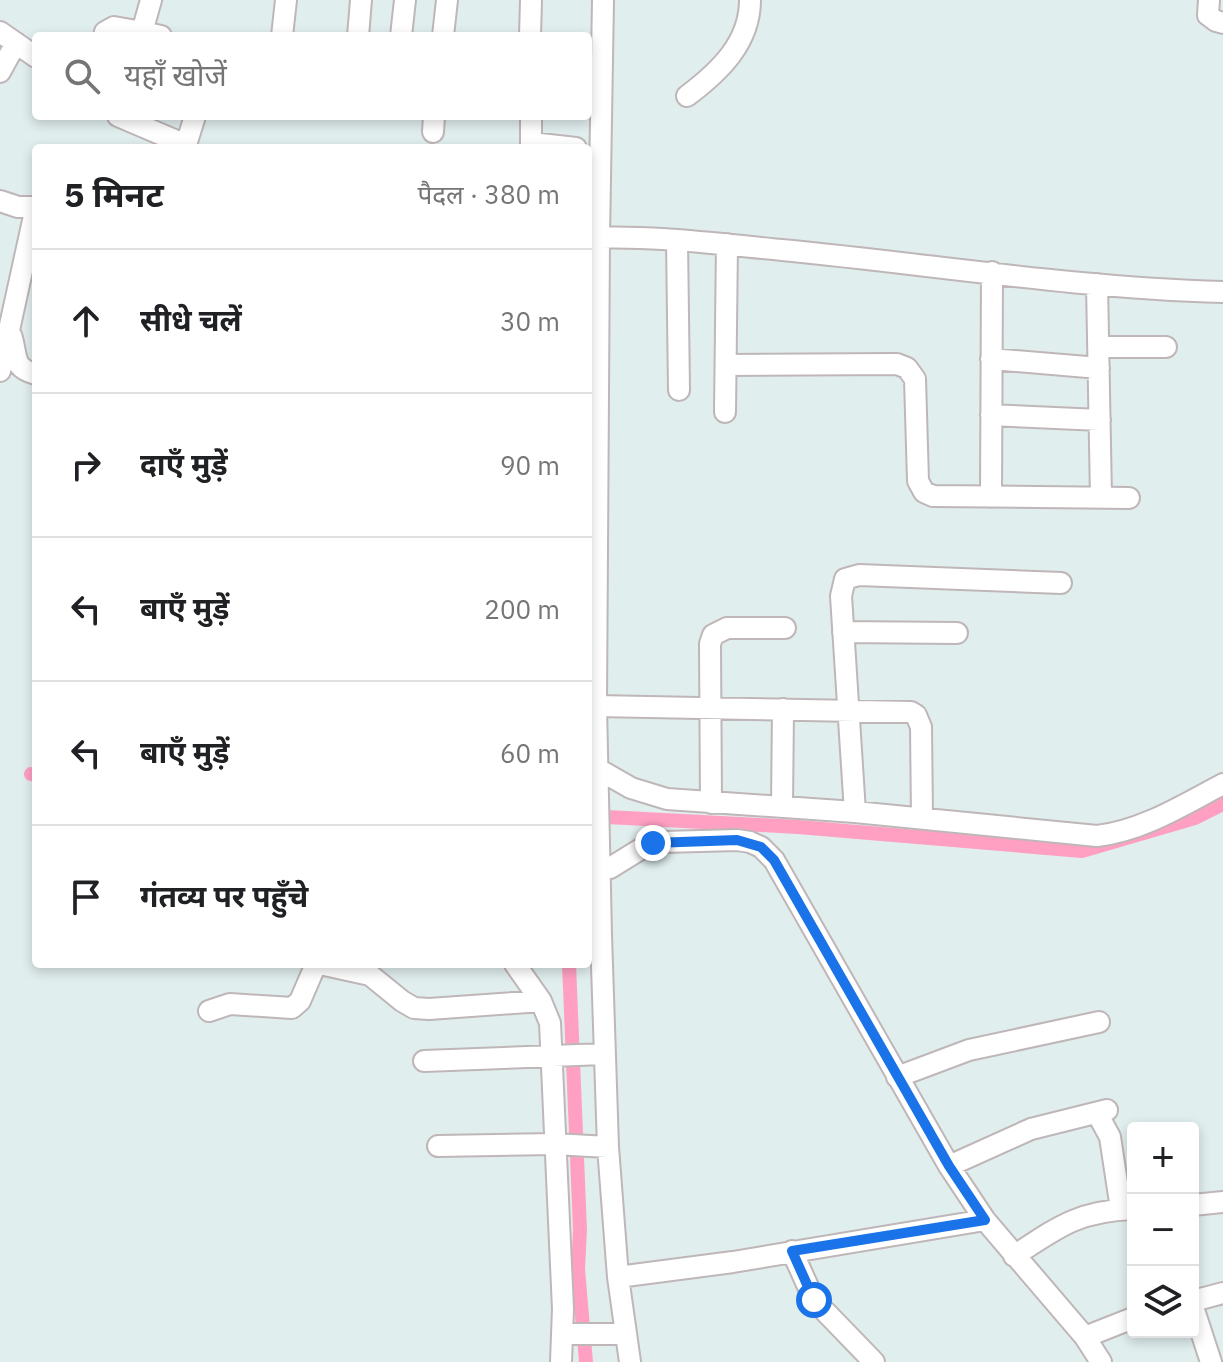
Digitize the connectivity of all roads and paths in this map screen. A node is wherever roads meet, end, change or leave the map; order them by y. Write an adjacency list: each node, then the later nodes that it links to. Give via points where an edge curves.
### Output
1 (151, 0): 13 (street)
2 (286, 0): 14 (street)
3 (361, 0): 15 (street)
4 (405, 0): 16 (street)
5 (447, 0): 17 (street)
6 (531, 0): 18 (street)
7 (603, 0): 29 (street)
8 (750, 0): 22 (street, via 742,36 727,61)
9 (1209, 0): 10 (street, via 1208,15)
10 (1223, 23)
11 (105, 32): 12 (street, via 114,27)
12 (141, 32)
13 (152, 32)
14 (282, 32)
15 (358, 32)
16 (401, 32)
17 (443, 32)
18 (530, 32)
19 (8, 37): 20 (street); 21 (street)
20 (32, 54)
21 (0, 72)
22 (687, 96)
23 (127, 120): 26 (street)
24 (194, 120): 27 (street)
25 (531, 120): 28 (street)
26 (181, 144)
27 (187, 144)
28 (531, 144)
29 (594, 150): 33 (street)
30 (0, 201): 31 (street)
31 (32, 207)
32 (32, 225): 39 (street)
33 (593, 237): 34 (street); 54 (street)
34 (677, 240): 35 (street); 46 (street)
35 (727, 244): 36 (street); 43 (street)
36 (992, 272): 37 (street); 42 (street)
37 (1097, 284): 38 (street); 41 (street)
38 (1223, 292)
39 (8, 330): 44 (street); 45 (street, via 18,364)
40 (1166, 347): 41 (street)
41 (1098, 358): 42 (street); 49 (street)
42 (991, 359): 48 (street)
43 (726, 365): 47 (street); 50 (street, via 903,365 915,379 921,488 933,496)
44 (0, 371)
45 (32, 373)
46 (679, 390)
47 (725, 412)
48 (991, 415): 49 (street); 50 (street)
49 (1100, 420): 51 (street)
50 (991, 497): 51 (street)
51 (1101, 498): 52 (street)
52 (1129, 498)
53 (1061, 583): 56 (street, via 852,575 842,585)
54 (593, 591): 58 (street)
55 (785, 628): 59 (street, via 727,628 713,635)
56 (843, 632): 57 (street); 61 (street)
57 (957, 633)
58 (596, 706): 59 (street); 62 (street)
59 (711, 709): 60 (street); 64 (street)
60 (783, 709): 61 (street); 65 (street)
61 (848, 710): 66 (street); 67 (street, via 905,711 919,720)
62 (598, 775): 64 (street, via 647,795); 68 (street)
63 (1223, 784): 67 (street, via 1118,834)
64 (711, 803): 65 (street)
65 (782, 806): 66 (street)
66 (855, 812): 67 (street)
67 (922, 818)
68 (601, 860): 69 (street); 79 (street, via 610,868 653,843 737,840 761,847 774,860)
69 (592, 933)
70 (316, 968): 75 (street, via 292,1008 230,1004)
71 (337, 968): 74 (street, via 370,975 414,1008)
72 (518, 968): 74 (street)
73 (588, 968): 77 (street)
74 (541, 1001): 77 (street, via 550,1023)
75 (209, 1011)
76 (1099, 1022): 79 (street, via 969,1050)
77 (577, 1055): 78 (street); 80 (street); 80 (street)
78 (424, 1061)
79 (897, 1077): 82 (street)
80 (581, 1145): 81 (street); 89 (street); 95 (street)
81 (438, 1146)
82 (949, 1166): 85 (street, via 1009,1137 1102,1111); 86 (street)
83 (1223, 1202): 84 (street)
84 (1199, 1204)
85 (1127, 1209): 88 (street, via 1087,1214)
86 (985, 1220): 87 (street); 88 (street)
87 (792, 1251): 89 (street); 99 (street, via 814,1300)
88 (1014, 1256): 96 (street)
89 (618, 1277): 94 (street)
90 (1223, 1293): 91 (street)
91 (1199, 1299)
92 (1127, 1320): 96 (street)
93 (1199, 1325): 101 (street)
94 (626, 1334): 95 (street); 98 (street)
95 (579, 1335): 97 (street)
96 (1085, 1337): 100 (street)
97 (561, 1362)
98 (630, 1362)
99 (874, 1362)
100 (1101, 1362)
101 (1211, 1362)

